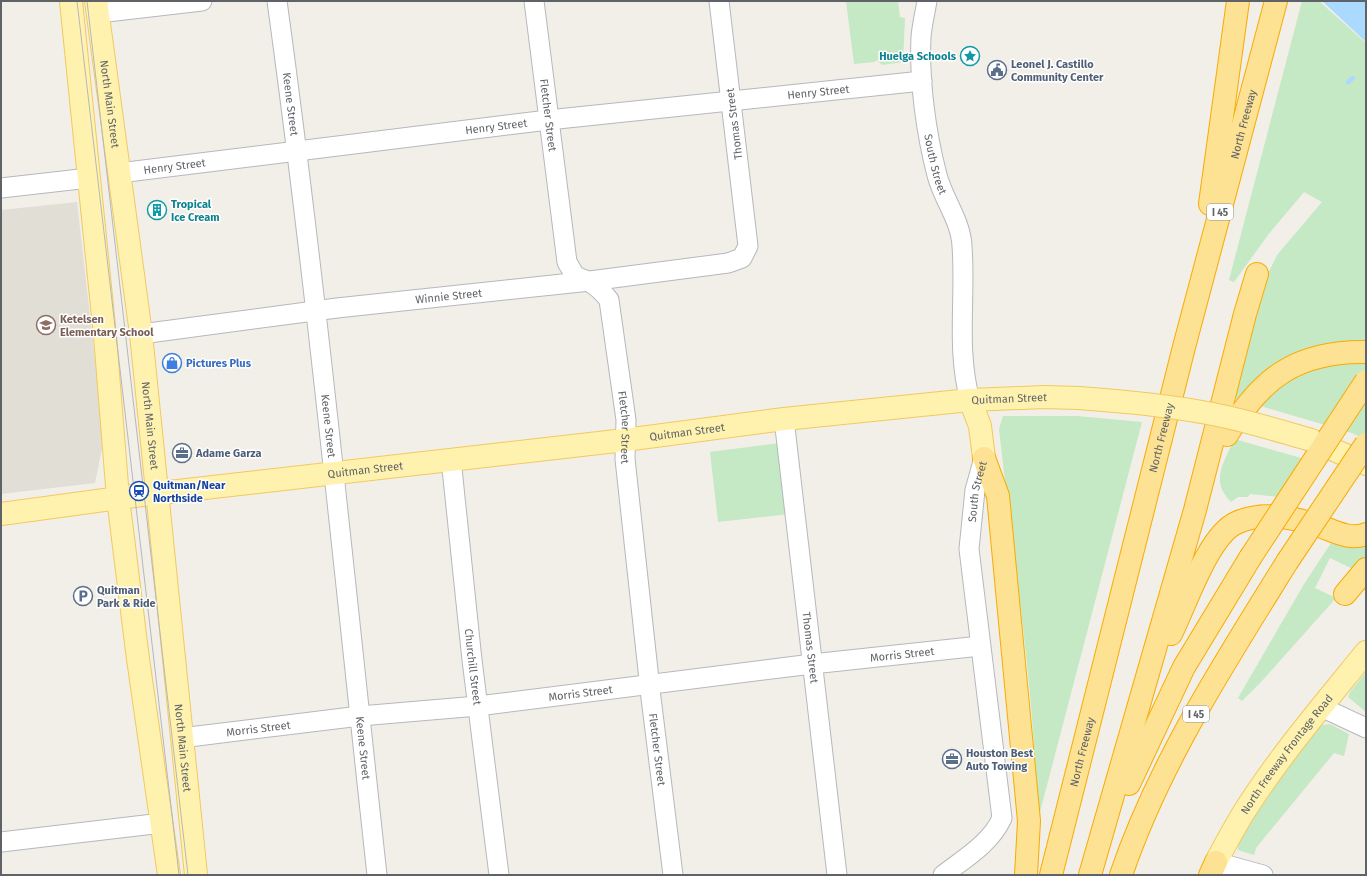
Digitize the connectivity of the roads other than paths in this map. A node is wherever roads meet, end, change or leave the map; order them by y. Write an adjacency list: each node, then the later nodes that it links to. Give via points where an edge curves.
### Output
1 (71, 1): 15 (main road)
2 (202, 1): 9 (street)
3 (277, 1): 13 (street, Keene Street)
4 (534, 1): 12 (street, Fletcher Street)
5 (719, 1): 11 (street, Thomas Street)
6 (927, 1): 10 (street, South Street, via 921,36)
7 (1238, 1): 22 (highway, via 1209,208)
8 (1276, 1): 22 (highway, North Freeway / I 45)
9 (97, 7): 14 (main road, North Main Street)
10 (922, 81): 11 (street, Henry Street); 25 (street, South Street, via 937,176 952,211 962,244 962,359)
11 (731, 100): 12 (street, Henry Street); 17 (street, Thomas Street)
12 (548, 120): 13 (street, Henry Street); 19 (street, Fletcher Street, via 567,262 574,276)
13 (297, 152): 14 (street, Henry Street); 20 (street, Keene Street)
14 (119, 173): 21 (main road, North Main Street)
15 (89, 178): 16 (street); 34 (main road)
16 (1, 188)
17 (748, 246): 19 (street, Winnie Street, via 742,258 728,263)
18 (1257, 274): 35 (highway)
19 (590, 281): 20 (street, Winnie Street); 27 (street, Fletcher Street, via 601,289 609,300 626,420)
20 (316, 311): 21 (street, Winnie Street); 32 (street, Keene Street)
21 (141, 334): 33 (main road, North Main Street)
22 (1184, 347): 61 (highway, North Freeway / I 45)
23 (1366, 352): 35 (highway, via 1341,352 1314,357 1290,367 1254,395 1222,443)
24 (1366, 381): 63 (highway, bridge, via 1204,630 1164,706 1128,786)
25 (970, 400): 26 (main road, Quitman Street); 29 (main road, South Street, via 980,426); 31 (main road, Quitman Street, bridge, via 1079,398 1146,403 1208,413 1311,440)
26 (784, 419): 27 (main road, Quitman Street); 42 (street, Thomas Street)
27 (626, 440): 30 (main road, Quitman Street); 44 (street, Fletcher Street, via 625,459)
28 (1366, 444): 64 (highway, I 45, bridge, via 1287,562 1213,683 1175,752 1140,825)
29 (984, 458): 40 (street, South Street, via 975,490 969,549); 60 (highway, via 998,496 1029,821)
30 (451, 459): 32 (main road, Quitman Street); 45 (street, Churchill Street)
31 (1366, 464)
32 (334, 472): 33 (main road, Quitman Street); 47 (street, Keene Street)
33 (157, 493): 34 (main road, Quitman Street); 49 (main road, North Main Street)
34 (118, 498): 36 (main road, Quitman Street); 50 (main road)
35 (1195, 510): 43 (highway)
36 (1, 514)
37 (1366, 534): 43 (highway, via 1360,537 1348,536 1308,523 1267,516 1250,517 1235,523 1221,536 1208,556)
38 (1366, 570): 39 (highway)
39 (1345, 594)
40 (980, 646): 42 (street, Morris Street); 59 (street, South Street, via 1002,818 988,839)
41 (1366, 652): 46 (main road, North Freeway Frontage Road)
42 (812, 664): 44 (street, Morris Street); 58 (street, Thomas Street)
43 (1147, 682): 62 (highway)
44 (650, 685): 45 (street, Morris Street); 57 (street, Fletcher Street)
45 (478, 706): 47 (street, Morris Street); 56 (street, Churchill Street)
46 (1321, 707): 48 (street); 52 (main road, North Freeway Frontage Road, via 1244,812)
47 (360, 716): 49 (street, Morris Street); 55 (street, Keene Street)
48 (1366, 728)
49 (181, 738): 54 (main road, North Main Street)
50 (162, 823): 51 (street); 53 (main road)
51 (1, 842)
52 (1213, 869): 65 (street)
53 (169, 875)
54 (196, 875)
55 (377, 875)
56 (499, 875)
57 (673, 875)
58 (837, 875)
59 (943, 875)
60 (1026, 875)
61 (1051, 875)
62 (1090, 875)
63 (1094, 875)
64 (1120, 875)
65 (1263, 875)

